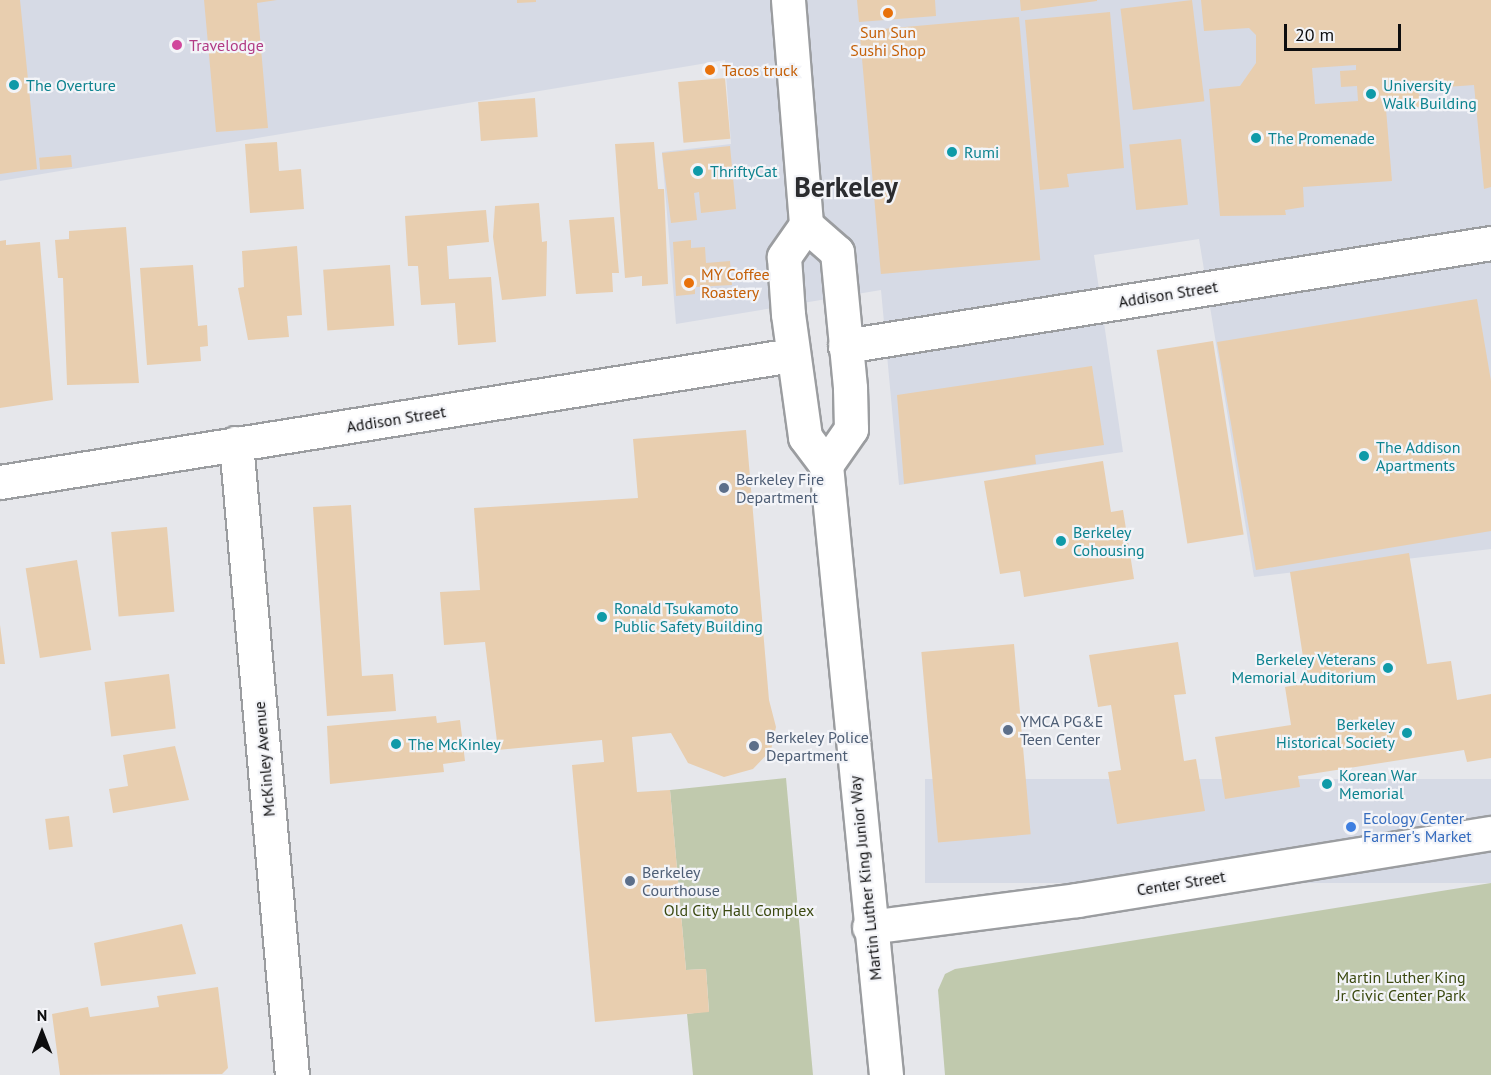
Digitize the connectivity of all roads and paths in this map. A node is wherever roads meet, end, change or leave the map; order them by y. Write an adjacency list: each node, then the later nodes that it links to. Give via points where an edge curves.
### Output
1 (788, 0): 2 (street)
2 (806, 225): 4 (street, via 837,252); 5 (street, via 784,257)
3 (1491, 243): 4 (street, Addison Street)
4 (845, 346): 7 (street, via 851,429)
5 (792, 355): 6 (street, Addison Street); 7 (street, via 805,437)
6 (236, 443): 8 (street, Addison Street); 11 (street, McKinley Avenue)
7 (826, 465): 10 (street, Martin Luther King Junior Way)
8 (0, 482)
9 (1491, 833): 10 (street, Center Street)
10 (869, 927): 12 (street, Martin Luther King Junior Way)
11 (292, 1075)
12 (886, 1075)

